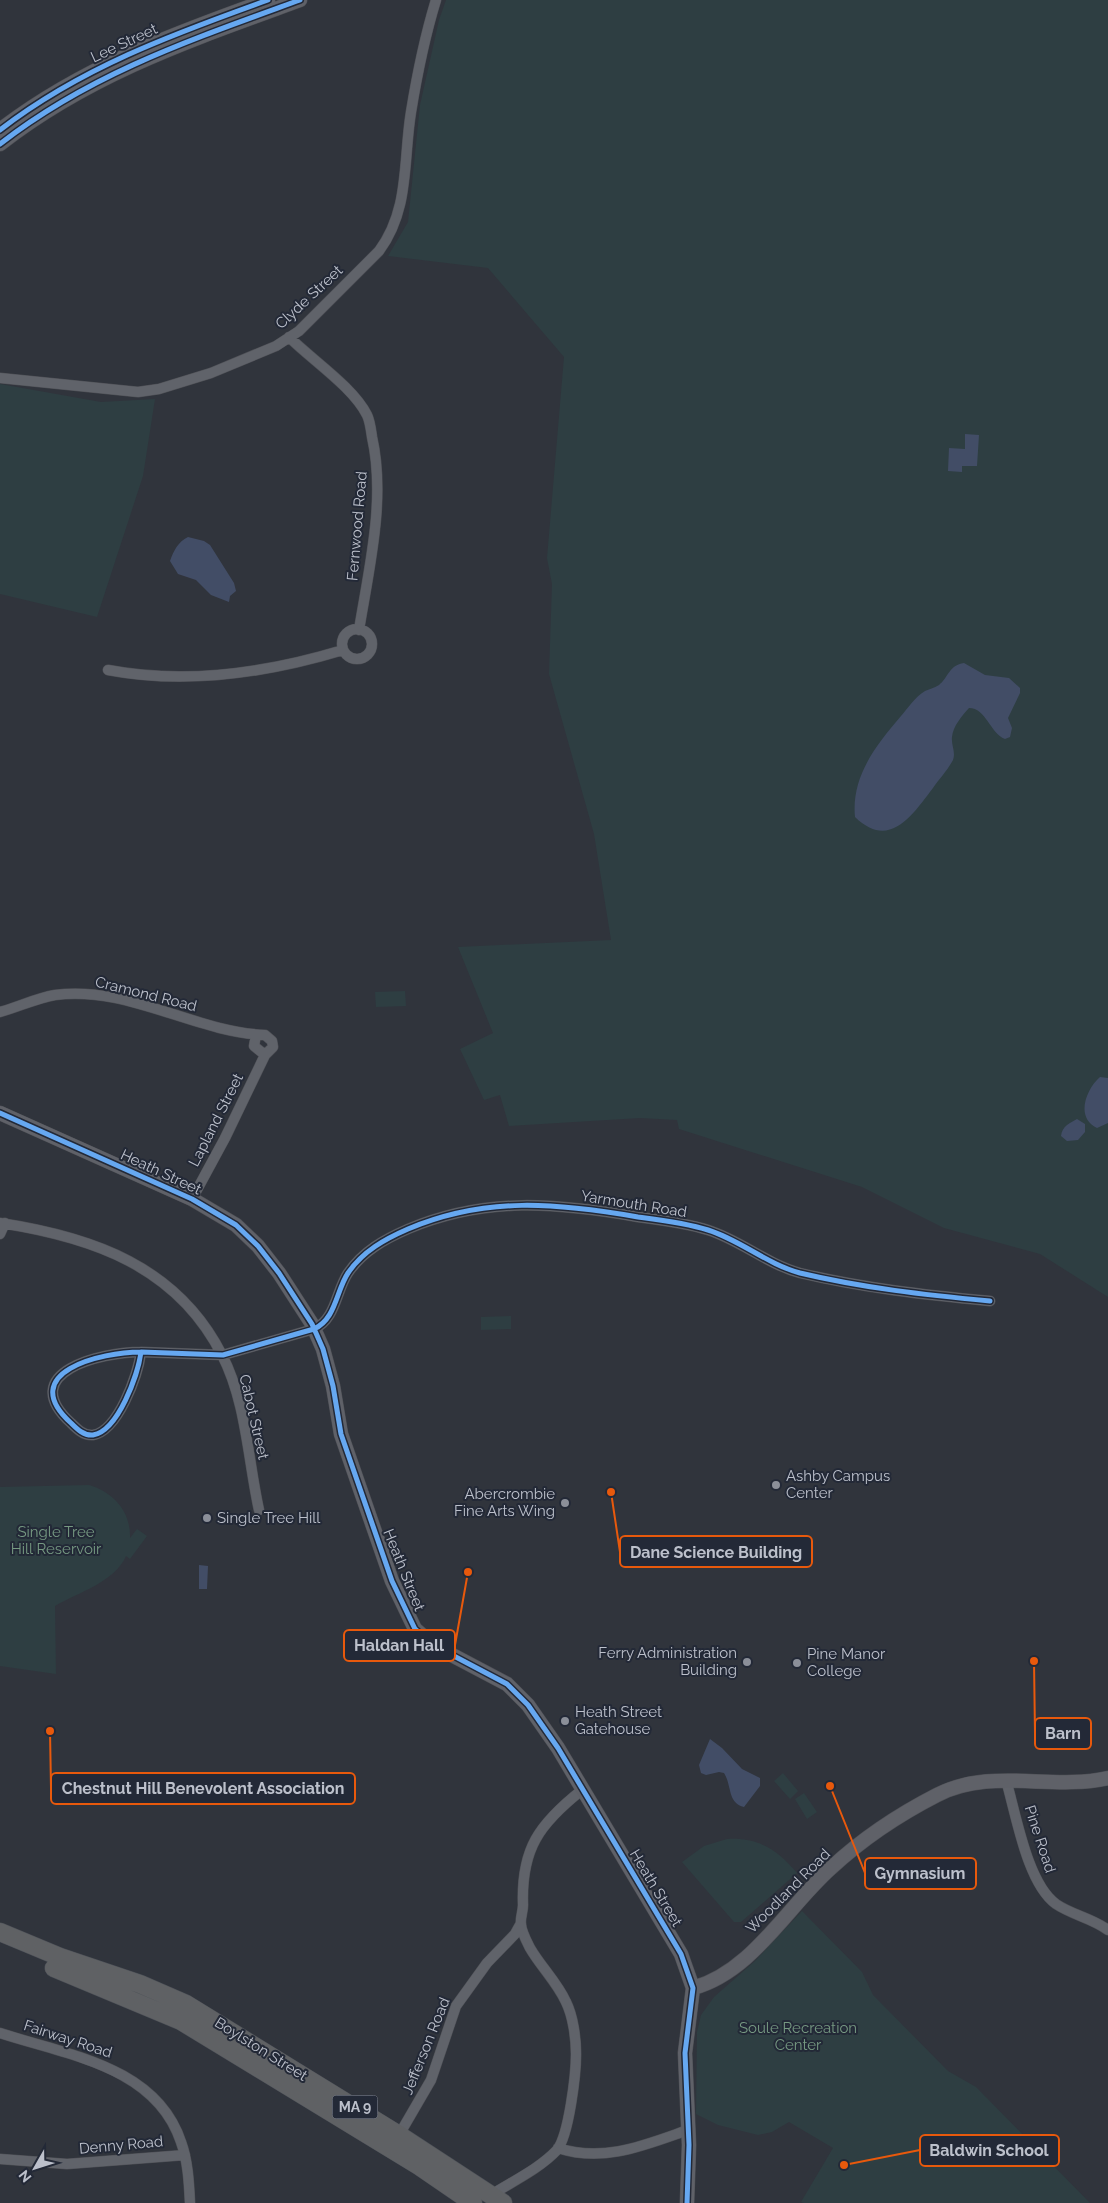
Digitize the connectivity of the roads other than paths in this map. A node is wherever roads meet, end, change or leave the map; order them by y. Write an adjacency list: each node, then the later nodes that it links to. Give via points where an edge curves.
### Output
1 (268, 0): 4 (street, Lee Street, via 110,62 48,96)
2 (300, 0): 5 (street, Lee Street, via 123,68 60,102)
3 (436, 0): 6 (street, Clyde Street, via 411,112 400,211 389,238 380,251 299,331)
4 (0, 130)
5 (0, 144)
6 (289, 337): 7 (street, Clyde Street, via 276,346 211,373 149,391 116,391); 8 (street, Fernwood Road, via 356,399 368,416 377,459 377,486)
7 (0, 378)
8 (359, 630): 9 (street, via 347,633 342,641); 9 (street, via 370,638 369,652 357,659)
9 (343, 650): 10 (street, via 296,664 208,676 161,677)
10 (108, 670)
11 (0, 1012): 12 (street, Cramond Road, via 54,995 87,994)
12 (256, 1035): 13 (street, via 254,1046); 13 (street, Lapland Street, via 265,1035 272,1041 273,1046)
13 (265, 1055): 15 (street, Lapland Street)
14 (0, 1113): 15 (street, Heath Street)
15 (192, 1199): 19 (street, Heath Street, via 236,1226 258,1246 279,1272)
16 (2, 1223): 17 (street, Cabot Street); 21 (street, Cabot Street, via 82,1240 143,1268 168,1285 187,1304)
17 (0, 1234)
18 (990, 1302): 19 (street, Yarmouth Road, via 899,1293 799,1272 777,1265 709,1230 587,1208 534,1204 502,1206 438,1219 378,1244 366,1252 352,1269 338,1293 332,1312 322,1326)
19 (314, 1329): 21 (street); 25 (street, Heath Street, via 331,1379 346,1450 392,1580 415,1629 452,1655 514,1689 541,1721)
20 (141, 1352): 20 (street, via 117,1416 106,1431 84,1434 55,1405 52,1396 54,1383 70,1368 101,1356); 21 (street)
21 (222, 1355): 22 (street, Cabot Street, via 238,1401)
22 (259, 1510)
23 (1108, 1778): 24 (street, Woodland Road, via 1060,1783)
24 (1006, 1780): 27 (street, Pine Road, via 1030,1864 1045,1894 1064,1910); 30 (street, Woodland Road, via 954,1787 903,1816 831,1867 731,1969 715,1980)
25 (582, 1790): 26 (street, via 547,1823 534,1841 525,1862); 30 (street, Heath Street, via 674,1942)
26 (520, 1925): 33 (street, Jefferson Road, via 487,1962 456,2006 431,2080); 34 (street, via 530,1947 567,2002 572,2022 576,2052 574,2087 567,2124)
27 (1108, 1930)
28 (0, 1932): 33 (highway, Boylston Street / MA 9, via 186,2004)
29 (0, 1945): 39 (highway, Boylston Street / MA 9, via 181,2021 419,2166)
30 (693, 1988): 32 (street, Heath Street, via 685,2053)
31 (0, 2033): 35 (street, Fairway Road, via 104,2065 142,2086 172,2121)
32 (688, 2130): 34 (street, via 624,2152 605,2155 585,2155); 40 (street, Heath Street)
33 (399, 2134): 37 (highway, Boylston Street / MA 9)
34 (558, 2148): 37 (street)
35 (185, 2155): 36 (street, Denny Road, via 67,2164); 38 (street, Fairway Road)
36 (0, 2159)
37 (497, 2199)
38 (190, 2203)
39 (473, 2203)
40 (687, 2203)

